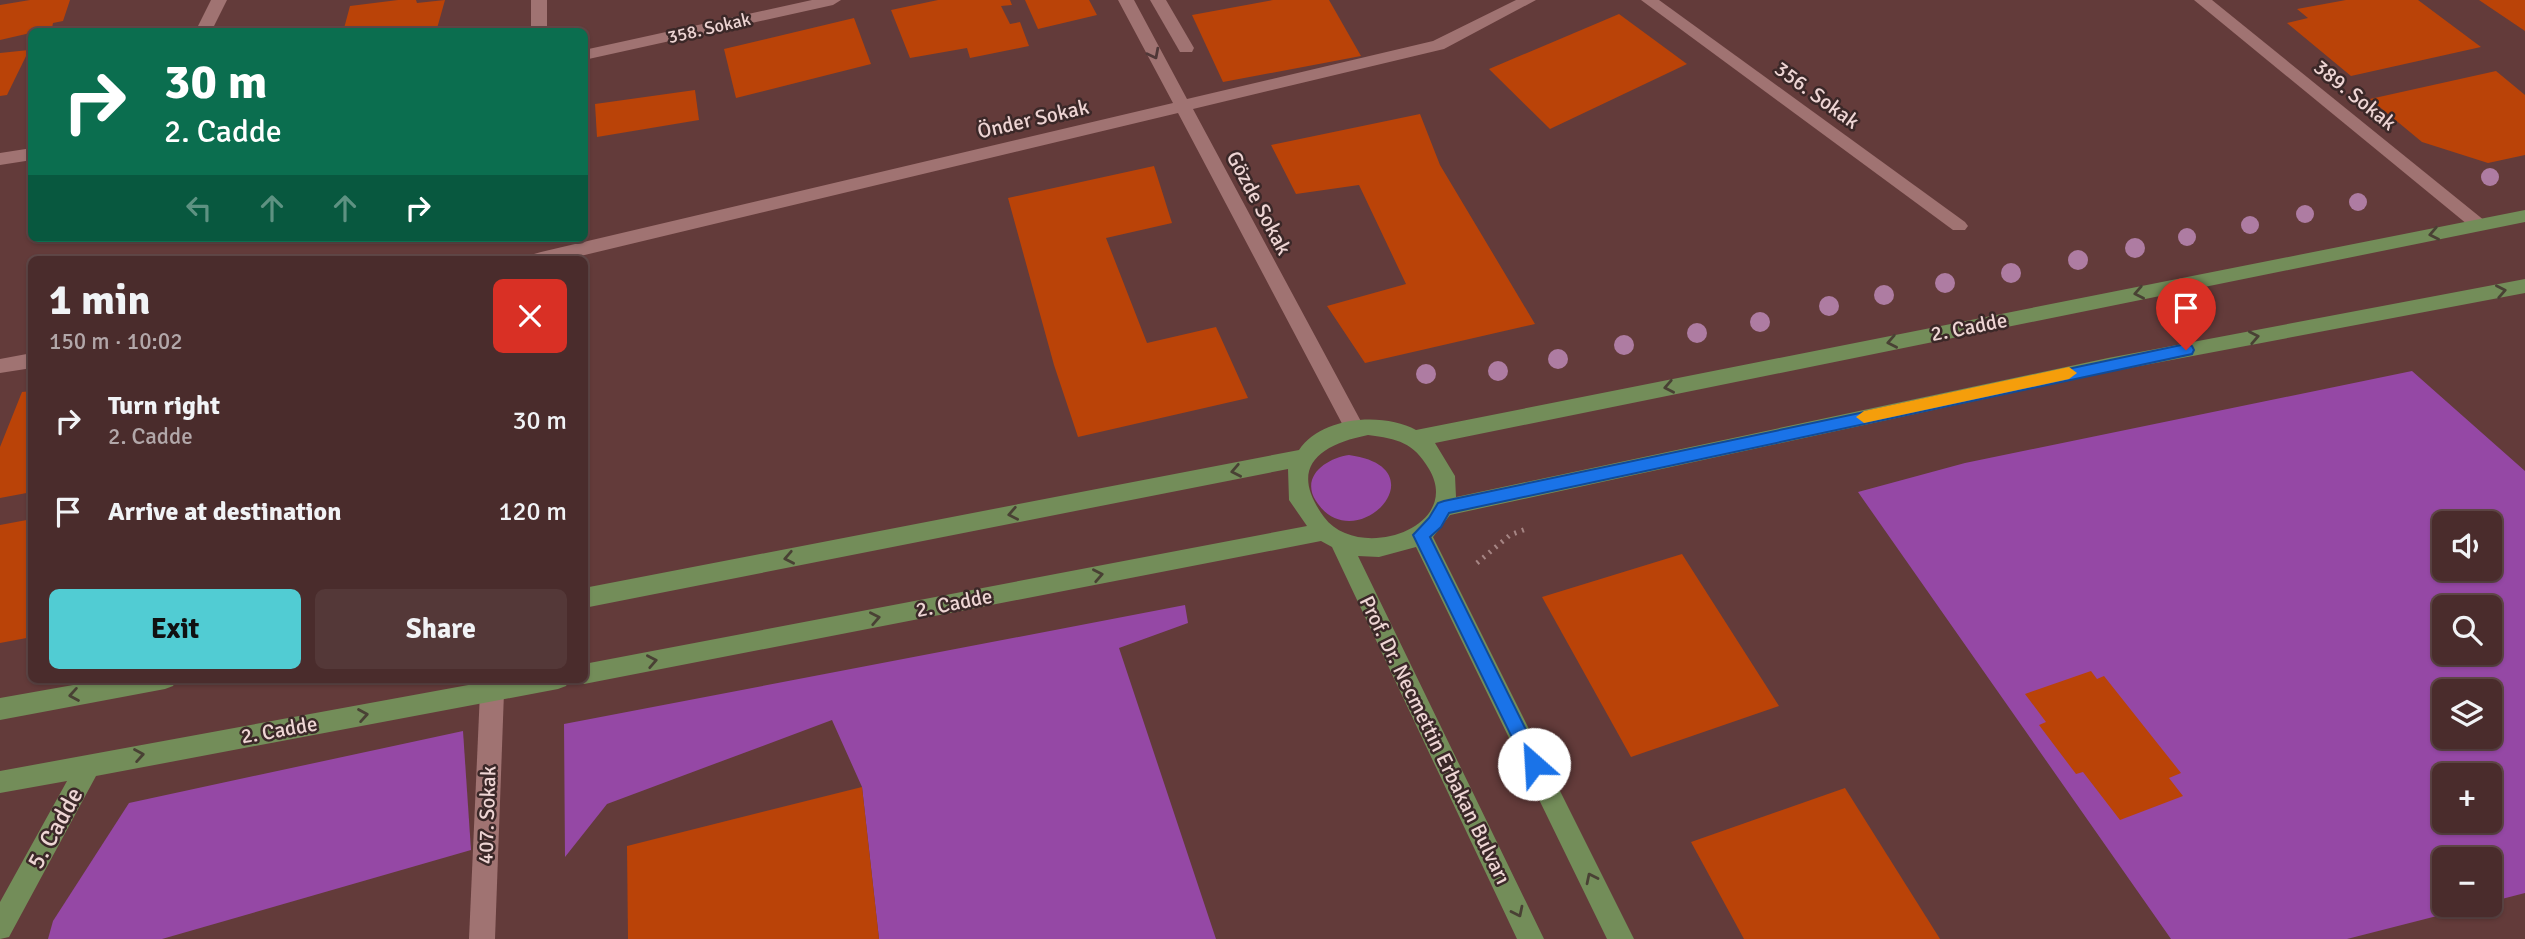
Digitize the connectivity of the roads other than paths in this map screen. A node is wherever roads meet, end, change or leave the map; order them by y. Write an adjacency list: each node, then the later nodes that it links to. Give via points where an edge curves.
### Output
1 (219, 0): 9 (street)
2 (540, 0): 10 (street)
3 (834, 0): 12 (street, 358. Sokak)
4 (1126, 0): 13 (street, Gözde Sokak, one-way to 13)
5 (1158, 0): 11 (street)
6 (1528, 0): 13 (street, Önder Sokak, via 1438,45)
7 (1649, 0): 18 (street, 356. Sokak)
8 (2202, 0): 17 (street, 389. Sokak)
9 (205, 28)
10 (539, 28)
11 (1186, 48)
12 (588, 54)
13 (1182, 108): 19 (street, Önder Sokak); 23 (street, Gözde Sokak)
14 (28, 155): 15 (street)
15 (0, 159)
16 (2525, 216): 17 (main road, 2. Cadde)
17 (2479, 225): 24 (main road, 2. Cadde, one-way to 24)
18 (1959, 226)
19 (554, 256)
20 (2525, 286): 26 (main road, one-way to 20, via 2108,365)
21 (28, 361): 22 (street)
22 (0, 366)
23 (1354, 427): 24 (main road, via 1395,430); 25 (main road, via 1324,438)
24 (1414, 439): 26 (main road, via 1439,463 1447,493)
25 (1303, 458): 28 (main road, via 1296,477 1297,497 1306,516); 29 (main road, one-way to 29)
26 (1444, 508): 27 (main road, 2. Cadde)
27 (1421, 535): 28 (main road, 2. Cadde, via 1382,548 1360,547); 40 (main road, one-way to 27)
28 (1331, 537): 30 (main road, 2. Cadde, one-way to 28); 39 (main road, Prof. Dr. Necmettin Erbakan Bulvarı, one-way to 39)
29 (588, 597)
30 (588, 673)
31 (144, 683): 34 (main road, one-way to 34)
32 (538, 683): 33 (main road, 2. Cadde)
33 (492, 692): 35 (main road, 2. Cadde, one-way to 33); 38 (street, 407. Sokak)
34 (0, 709)
35 (89, 765): 36 (main road, 2. Cadde); 37 (main road, 5. Cadde)
36 (0, 782)
37 (0, 928)
38 (482, 939)
39 (1531, 939)
40 (1621, 939)

